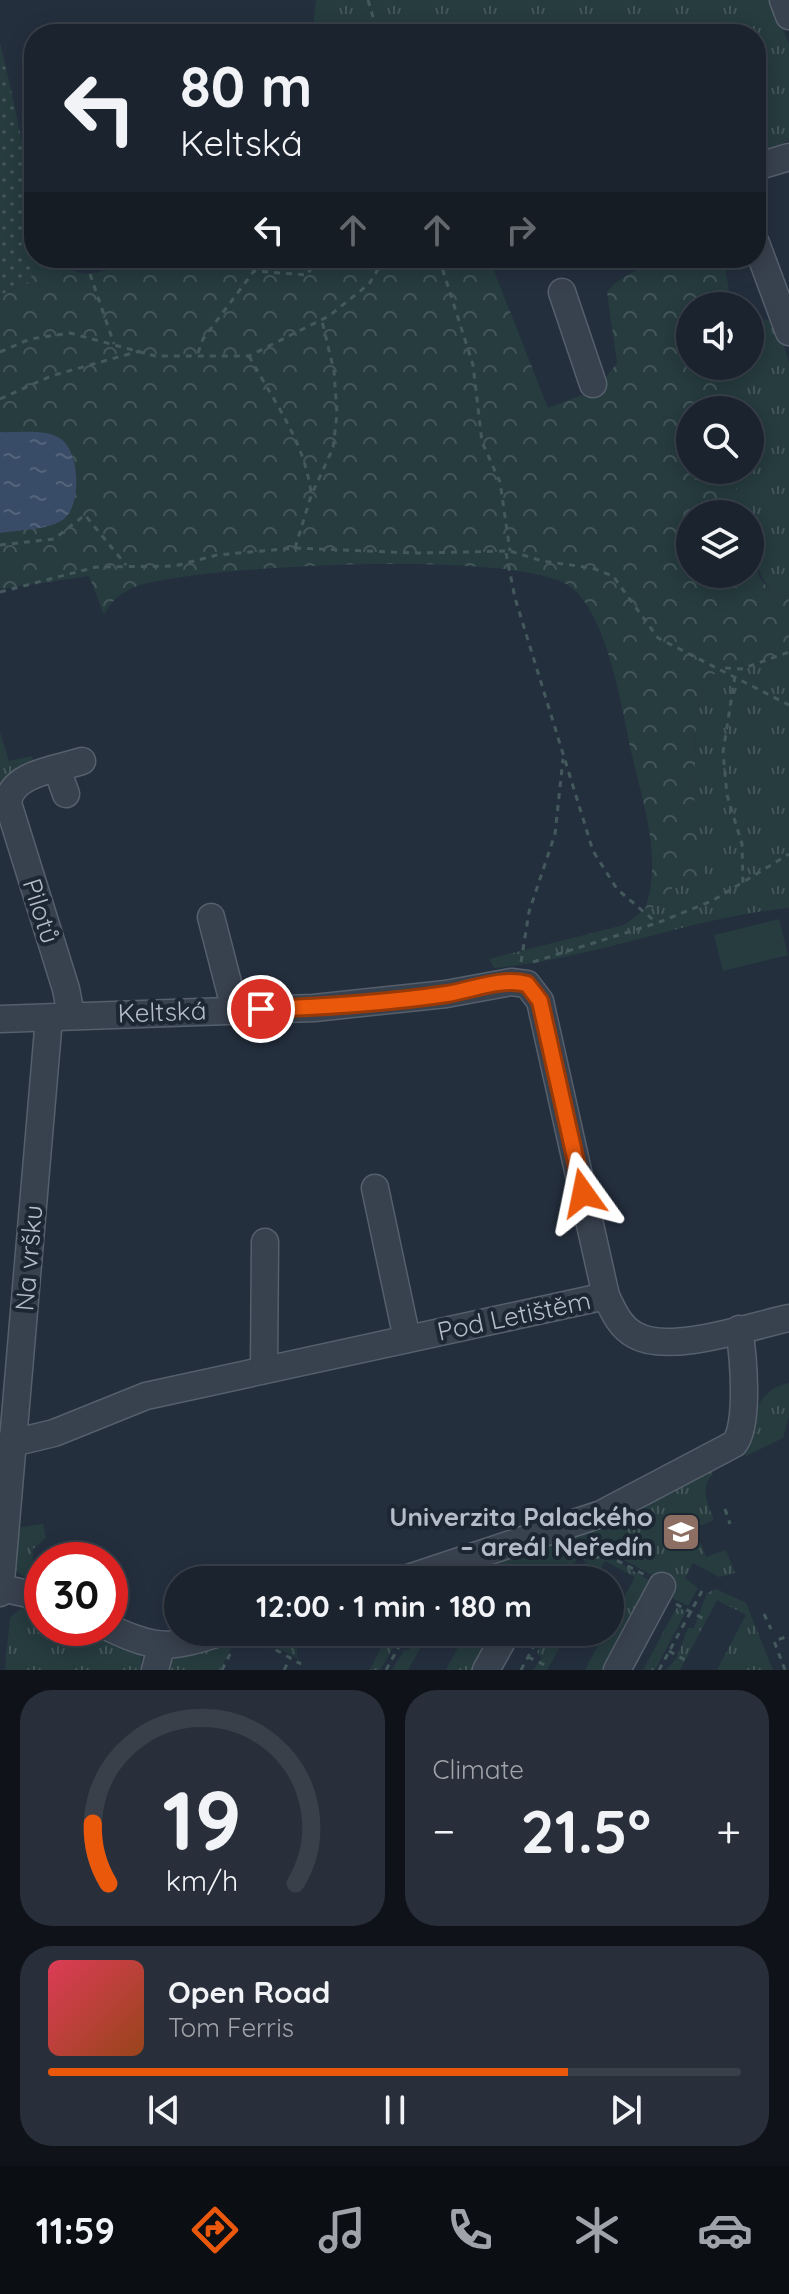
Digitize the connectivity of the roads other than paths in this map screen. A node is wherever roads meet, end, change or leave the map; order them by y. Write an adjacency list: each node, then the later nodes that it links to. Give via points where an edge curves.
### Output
1 (783, 0): 2 (street)
2 (789, 16)
3 (789, 157): 4 (street)
4 (766, 164)
5 (765, 268): 7 (street)
6 (562, 292): 8 (street)
7 (789, 332)
8 (593, 384)
9 (66, 794): 12 (street, Pilotů, via 69,765 19,782 8,803 66,989)
10 (211, 917): 11 (street)
11 (235, 1010): 12 (street, Keltská); 16 (street, Keltská, via 314,1008 520,982 532,987 540,1001)
12 (60, 1017): 13 (street, Keltská); 21 (street, Na vršku)
13 (0, 1019)
14 (375, 1188): 19 (street, Pod Letištěm)
15 (265, 1242): 20 (street)
16 (606, 1296): 18 (street, Pod Letištěm, via 628,1330 649,1341 685,1341); 19 (street, Pod Letištěm)
17 (789, 1318): 18 (street, Pod Letištěm)
18 (739, 1329): 22 (street, via 744,1374 740,1434 734,1444 601,1514)
19 (407, 1339): 20 (street, Pod Letištěm)
20 (264, 1370): 21 (street, Pod Letištěm, via 146,1396 54,1433)
21 (6, 1445): 23 (street, Na vršku)
22 (444, 1566)
23 (0, 1590): 25 (street)
24 (665, 1590): 31 (street)
25 (24, 1594)
26 (128, 1636): 29 (street)
27 (181, 1646): 29 (street)
28 (504, 1646): 30 (street)
29 (158, 1658)
30 (486, 1670)
31 (617, 1670)

